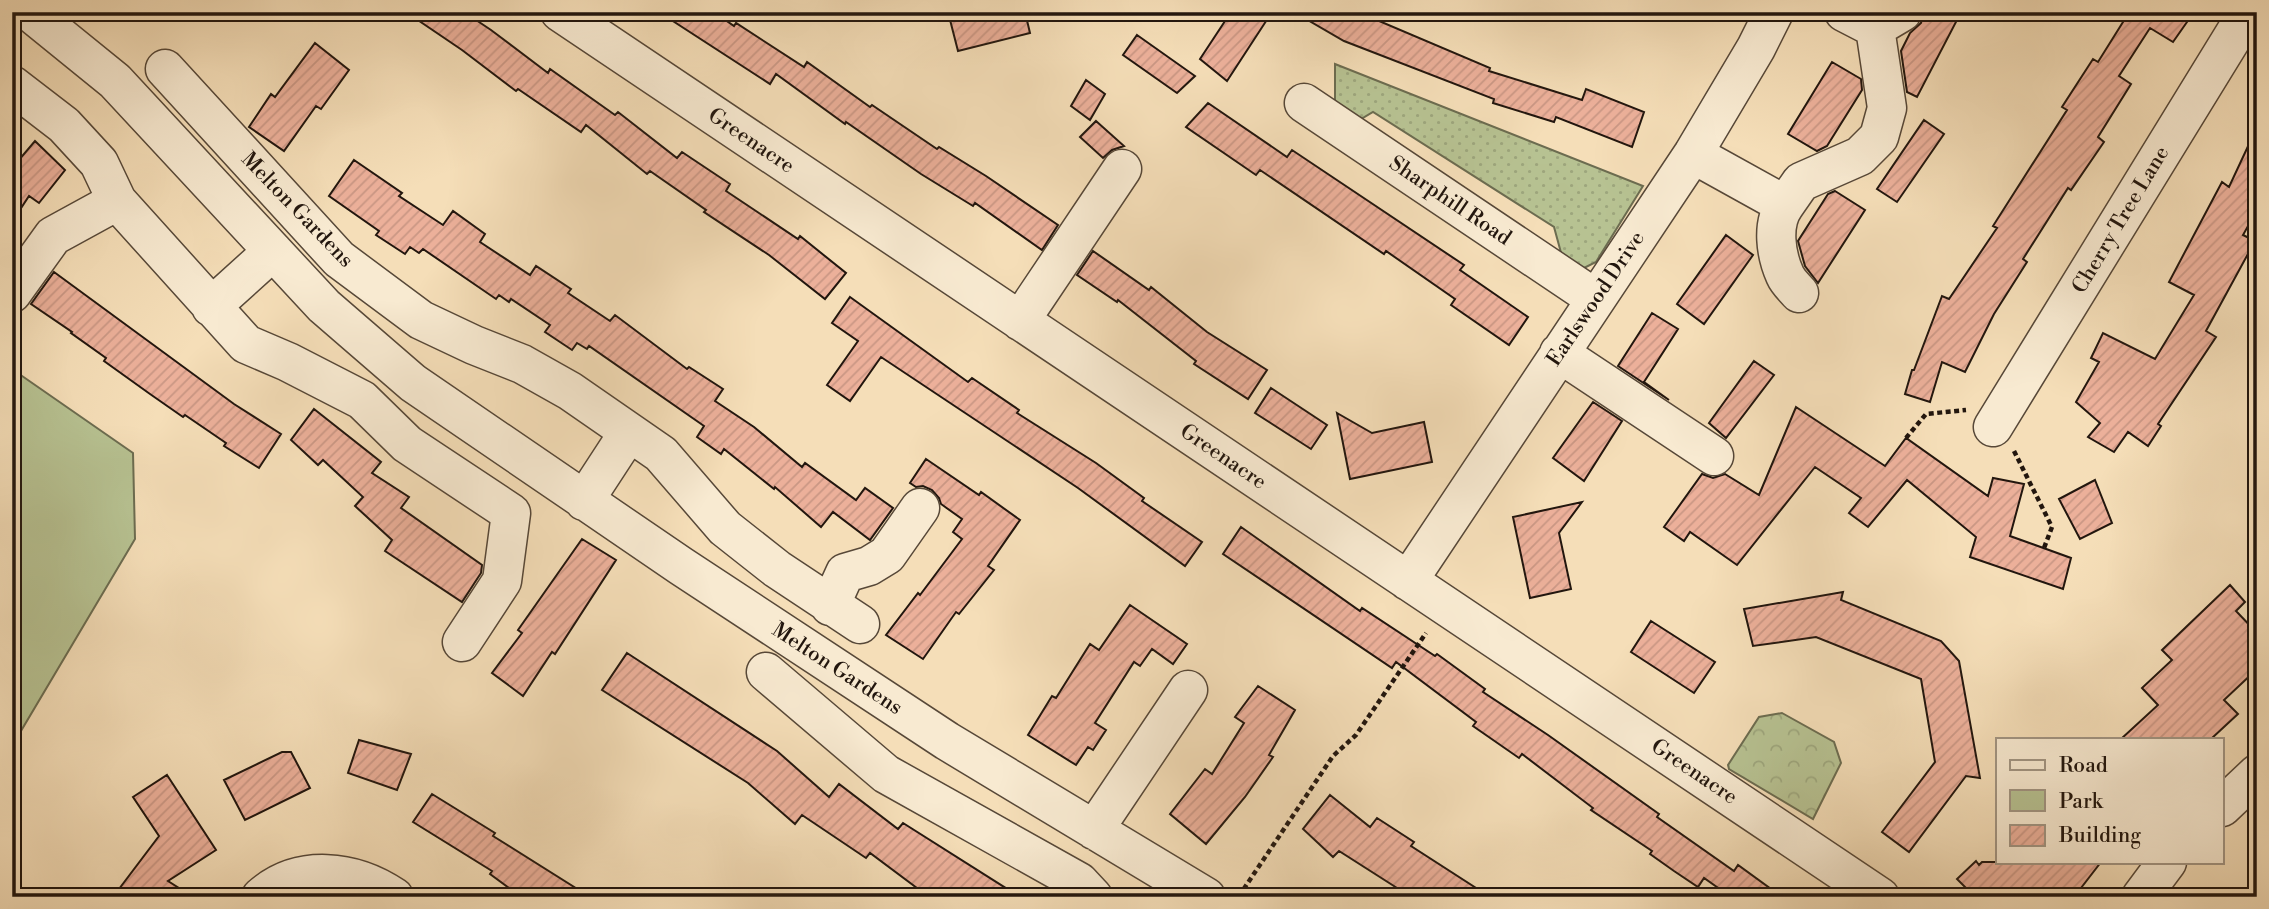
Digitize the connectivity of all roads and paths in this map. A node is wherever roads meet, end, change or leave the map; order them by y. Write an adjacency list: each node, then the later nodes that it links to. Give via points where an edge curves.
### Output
1 (30, 12): 13 (street, Melton Gardens, via 115,81)
2 (1774, 12): 9 (street, Earlswood Drive)
3 (2248, 12): 20 (street, Cherry Tree Lane)
4 (564, 14): 18 (street, Greenacre)
5 (1874, 18): 12 (street, via 1887,108 1879,137 1860,156 1801,182)
6 (165, 69): 21 (street, Melton Gardens, via 339,260 421,320 522,364)
7 (12, 85): 11 (street, via 64,125 99,163)
8 (1304, 103): 16 (street, Sharphill Road)
9 (1693, 154): 12 (street); 16 (street, Earlswood Drive)
10 (1122, 169): 18 (street)
11 (117, 201): 14 (street, via 53,236); 17 (street)
12 (1784, 205): 15 (street, via 1776,243 1786,277)
13 (272, 251): 17 (street); 23 (street, Melton Gardens, via 324,306 413,383)
14 (12, 293)
15 (1799, 293)
16 (1596, 299): 19 (street, Earlswood Drive)
17 (211, 307): 27 (street, via 246,344 362,400 407,444 511,513 502,581)
18 (1020, 321): 25 (street, Greenacre)
19 (1559, 354): 22 (street); 25 (street, Earlswood Drive)
20 (1993, 427)
21 (629, 432): 23 (street); 24 (street, Melton Gardens, via 661,454 724,528 845,615 845,573 887,555)
22 (1714, 457)
23 (584, 501): 32 (street, Melton Gardens, via 947,741)
24 (920, 508)
25 (1408, 581): 26 (street, Greenacre)
26 (1445, 606): 38 (path, via 1356,735 1333,756); 39 (street, Greenacre)
27 (462, 642)
28 (766, 672): 36 (street, Melton Gardens, via 886,774 1079,882)
29 (1188, 690): 32 (street)
30 (2257, 774): 31 (street)
31 (2224, 805)
32 (1094, 830): 37 (street, Melton Gardens)
33 (2166, 864): 40 (street)
34 (261, 897): 35 (street, via 289,880 325,873 351,877)
35 (394, 897)
36 (1093, 897)
37 (1206, 897)
38 (1238, 897)
39 (1880, 897)
40 (2141, 897)

